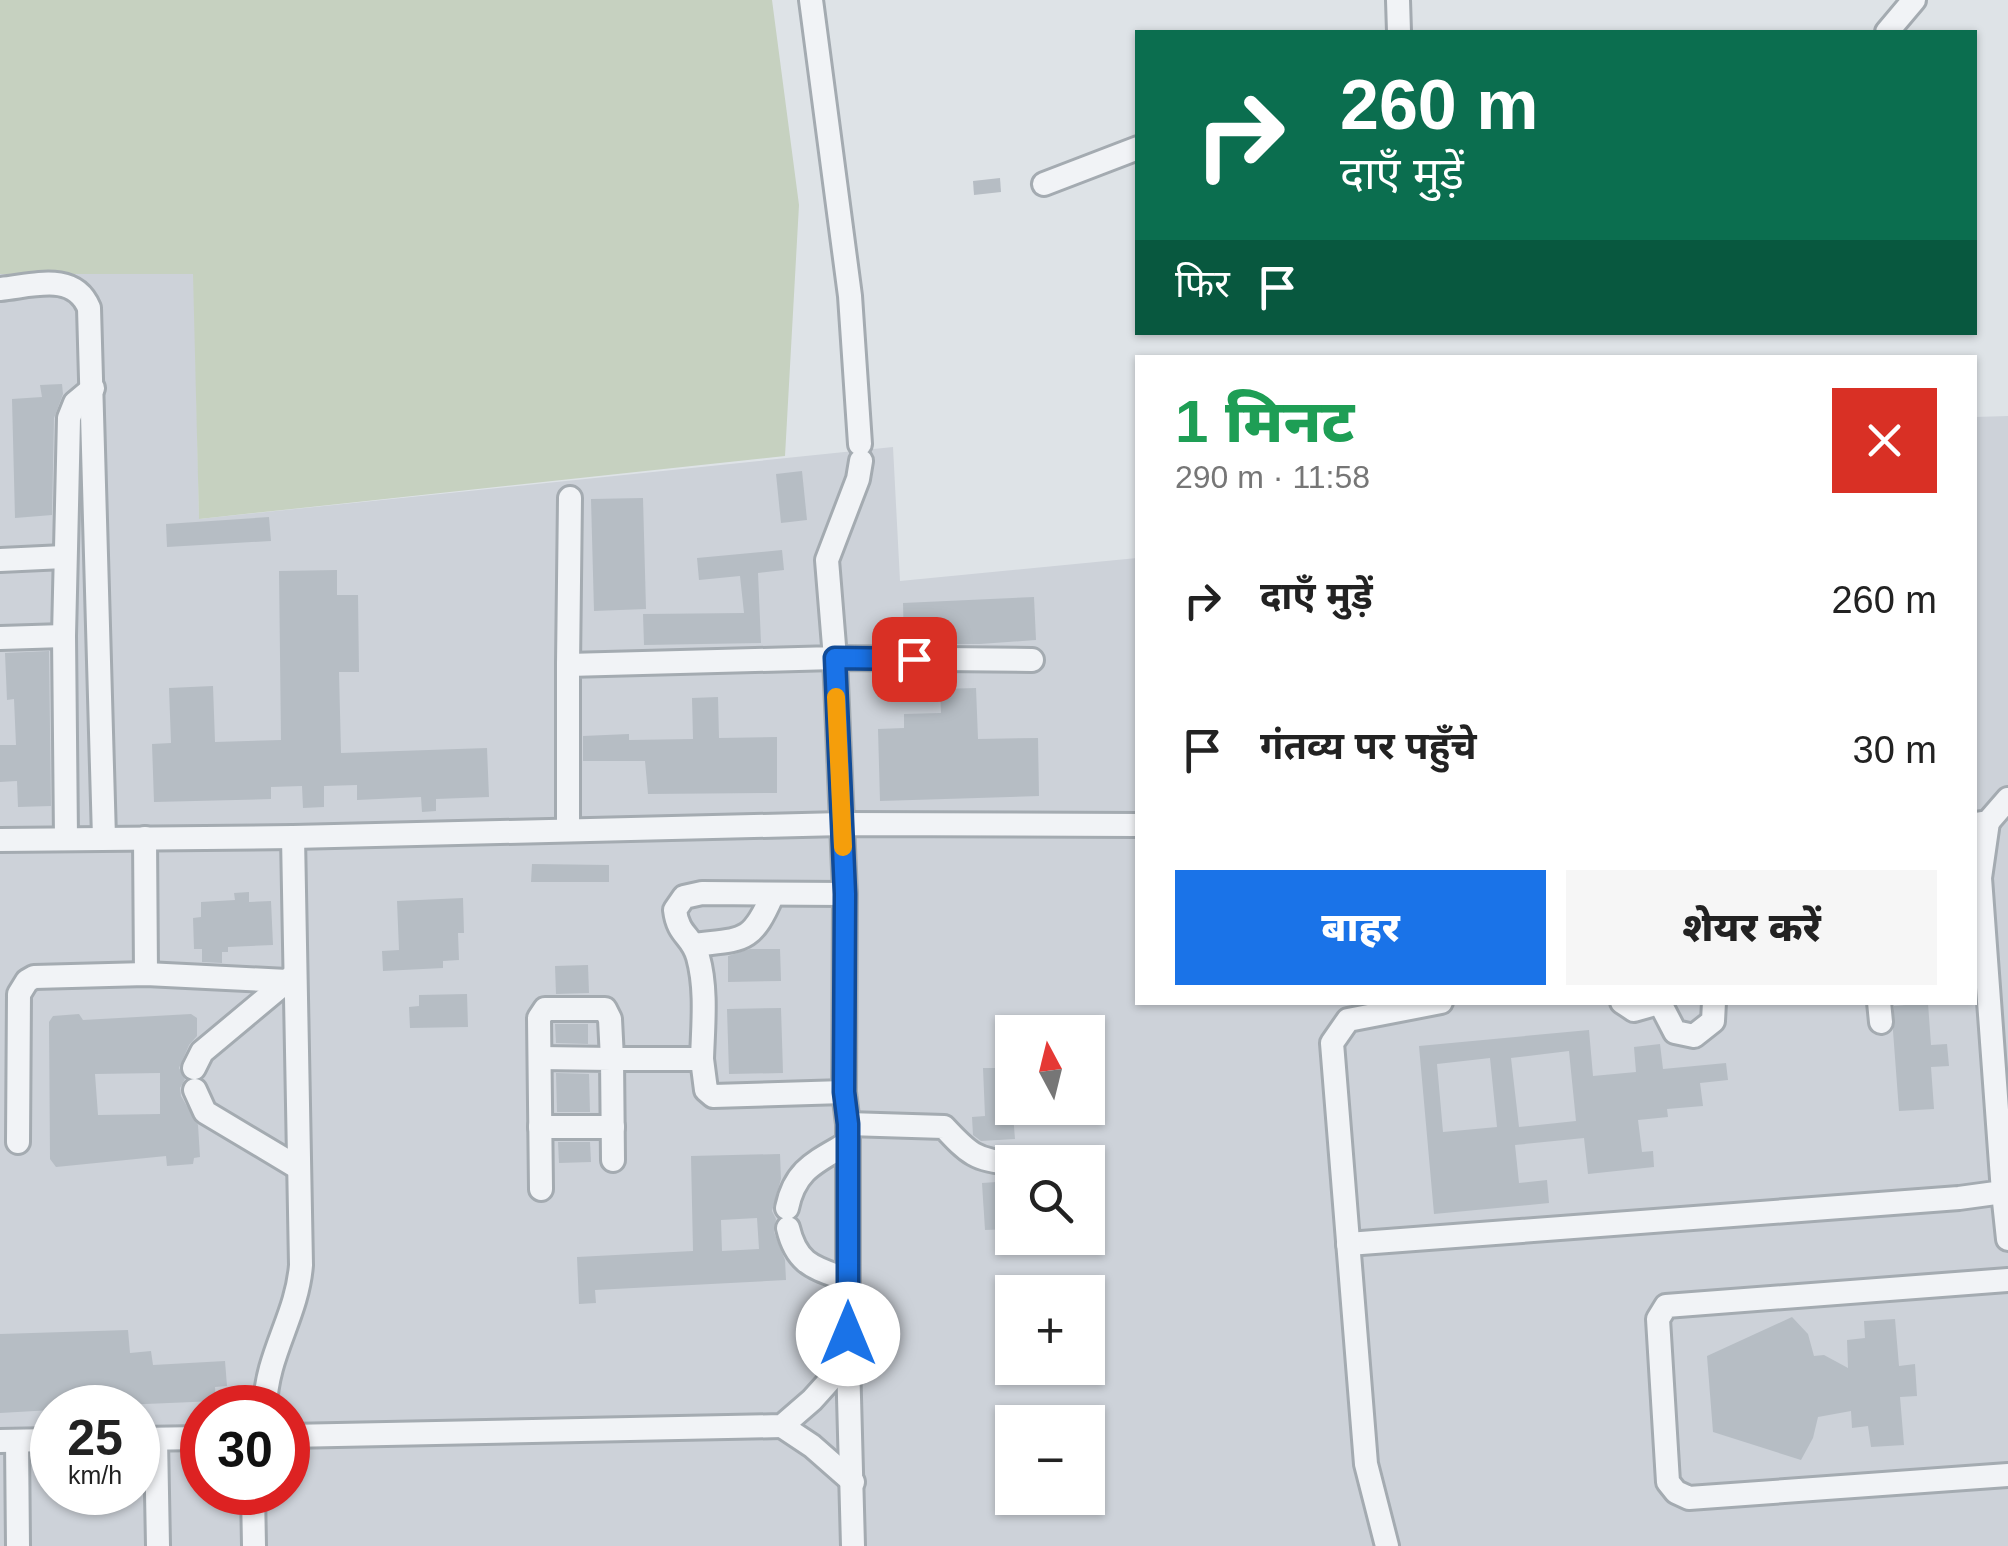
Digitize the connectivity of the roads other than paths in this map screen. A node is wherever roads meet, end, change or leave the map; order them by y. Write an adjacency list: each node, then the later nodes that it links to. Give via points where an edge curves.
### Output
1 (811, 0): 15 (street, via 849,285 860,453 858,479 827,560)
2 (1398, 0): 4 (street)
3 (1914, 0): 5 (street)
4 (1399, 30)
5 (1889, 30)
6 (1135, 149): 7 (street)
7 (1044, 184)
8 (0, 289): 9 (street, via 55,284 83,294)
9 (93, 388): 11 (street, via 70,410); 25 (street)
10 (570, 498): 17 (street)
11 (64, 557): 12 (street); 13 (street)
12 (0, 560)
13 (64, 636): 14 (street); 24 (street)
14 (0, 638)
15 (835, 658): 16 (street); 17 (street); 20 (street)
16 (1032, 660)
17 (568, 665): 22 (street)
18 (2008, 799): 19 (street)
19 (1982, 823): 50 (street, via 1980,878)
20 (842, 824): 21 (street); 22 (street); 28 (street)
21 (1135, 824)
22 (568, 830): 23 (street)
23 (293, 837): 26 (street); 32 (street)
24 (66, 838): 25 (street); 27 (street)
25 (104, 838): 26 (street)
26 (145, 838): 31 (street)
27 (0, 840)
28 (845, 894): 29 (street); 41 (street)
29 (772, 896): 30 (street, via 753,932); 30 (street, via 684,897 675,910 677,928)
30 (694, 944): 40 (street, via 703,989)
31 (146, 974): 32 (street); 45 (street, via 34,977 22,987)
32 (291, 977): 48 (street); 48 (street, via 202,1052 194,1079 205,1112)
33 (1426, 1005): 52 (street, via 1348,1020 1332,1043)
34 (1626, 1005): 35 (street)
35 (1657, 1005)
36 (1662, 1005): 37 (street, via 1675,1032 1694,1036 1713,1021)
37 (1714, 1005)
38 (540, 1058): 39 (street); 39 (street, via 539,1018 545,1009 595,1007 610,1019); 42 (street)
39 (612, 1059): 40 (street); 43 (street)
40 (702, 1059): 41 (street, via 713,1096)
41 (844, 1092): 44 (street)
42 (540, 1127): 43 (street); 49 (street)
43 (613, 1128): 46 (street)
44 (848, 1134): 47 (street, via 944,1127 965,1150); 53 (street); 53 (street, via 791,1186 788,1218 798,1256)
45 (18, 1142)
46 (613, 1160)
47 (995, 1163)
48 (297, 1167): 56 (street, via 300,1285)
49 (541, 1189)
50 (2003, 1192): 51 (street); 52 (street)
51 (2008, 1240)
52 (1348, 1244): 68 (street, via 1366,1464)
53 (848, 1280): 55 (street)
54 (2008, 1280): 60 (street, via 1666,1306 1658,1319 1668,1482 1676,1492 1690,1498)
55 (848, 1360): 57 (street); 61 (street)
56 (267, 1385)
57 (782, 1426): 58 (street); 61 (street)
58 (310, 1436)
59 (9, 1441): 64 (street)
60 (2008, 1476)
61 (853, 1482): 67 (street)
62 (155, 1515): 65 (street)
63 (253, 1515): 66 (street)
64 (18, 1546)
65 (158, 1546)
66 (254, 1546)
67 (854, 1546)
68 (1388, 1546)

